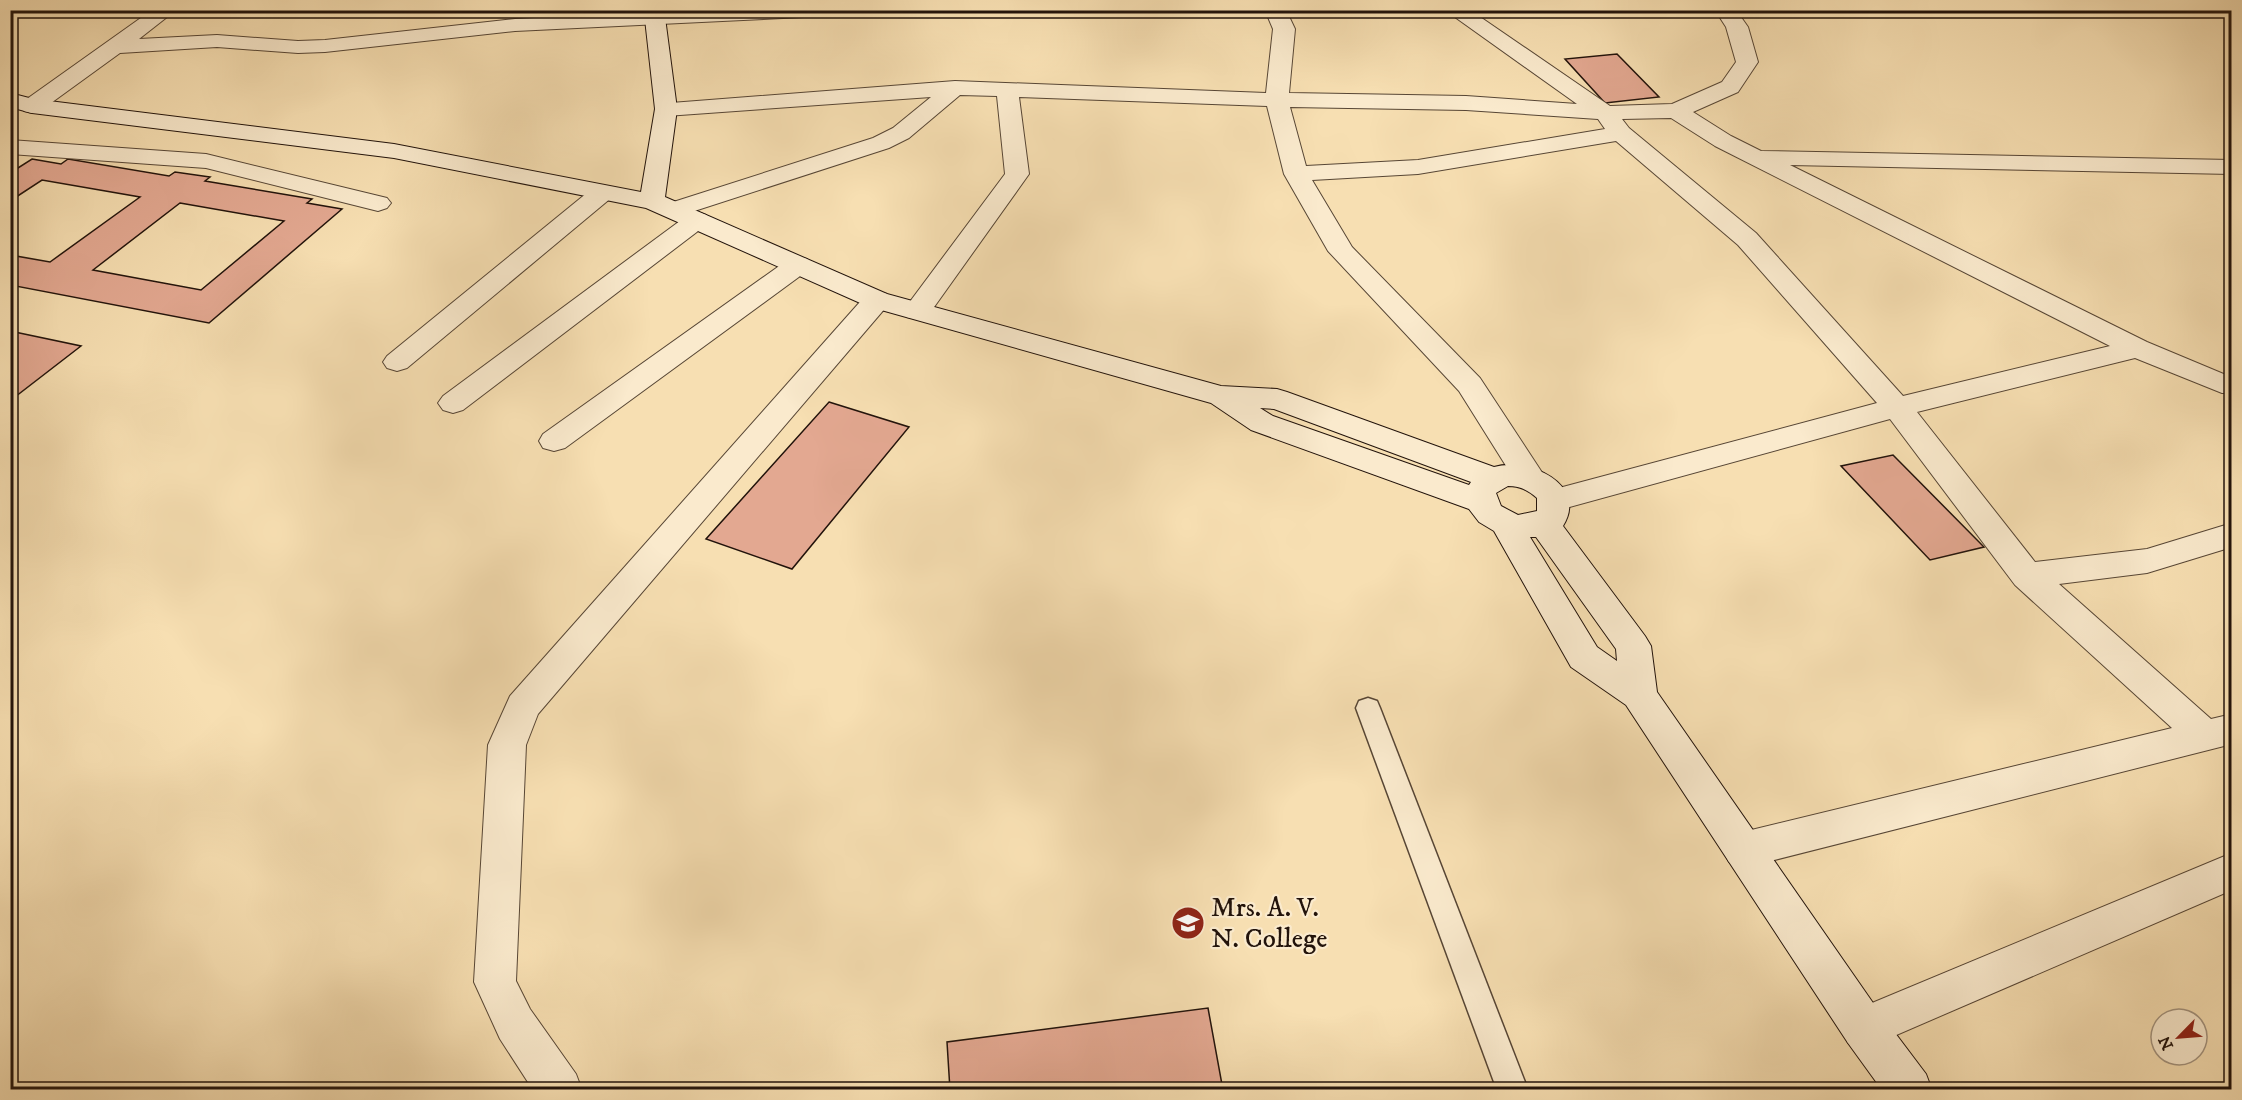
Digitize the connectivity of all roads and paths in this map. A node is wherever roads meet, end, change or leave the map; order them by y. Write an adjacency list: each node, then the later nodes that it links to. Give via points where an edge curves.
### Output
1 (166, 10): 7 (street)
2 (825, 10): 6 (street)
3 (1275, 10): 10 (street, via 1284,29)
4 (1455, 10): 14 (street)
5 (1725, 10): 13 (street, via 1737,27 1747,62 1730,87)
6 (655, 14): 7 (street, via 485,27 325,46 217,41); 12 (street)
7 (115, 47): 11 (street)
8 (955, 88): 9 (street); 12 (street); 21 (street, via 901,133 880,143)
9 (1007, 89): 10 (street); 24 (street, via 1017,174)
10 (1277, 100): 14 (street, via 1466,103); 18 (street)
11 (22, 103): 19 (street, via 394,151)
12 (666, 109): 21 (street)
13 (1676, 111): 14 (street); 16 (street)
14 (1613, 123): 18 (street, via 1418,167); 29 (street, via 1747,239)
15 (10, 147): 20 (street, via 206,161)
16 (1754, 157): 17 (street); 25 (street)
17 (2232, 167)
18 (1296, 174): 31 (street, via 1341,251 1470,385)
19 (602, 193): 21 (street); 26 (street)
20 (378, 203)
21 (674, 210): 22 (street); 28 (street)
22 (798, 265): 23 (street); 30 (street)
23 (877, 300): 24 (street); 43 (street, via 523,706 507,745 495,982 515,1024)
24 (917, 311): 32 (street, via 1221,396 1262,423)
25 (2137, 348): 27 (street); 29 (street)
26 (397, 362)
27 (2228, 386)
28 (453, 403)
29 (1897, 407): 33 (street); 36 (street)
30 (554, 441)
31 (1529, 477): 32 (street, via 1516,474); 33 (street, via 1541,483)
32 (1486, 489): 34 (street, via 1494,518)
33 (1549, 512): 34 (street, via 1519,527); 37 (street, via 1633,646)
34 (1506, 524): 37 (street, via 1584,657)
35 (2232, 535): 36 (street, via 2147,561)
36 (2027, 576): 39 (street)
37 (1639, 695): 40 (street)
38 (1368, 708): 44 (lane)
39 (2218, 733): 40 (street)
40 (1743, 850): 42 (street)
41 (2232, 871): 42 (street)
42 (1864, 1028): 45 (street)
43 (560, 1089)
44 (1513, 1089)
45 (1910, 1089)

